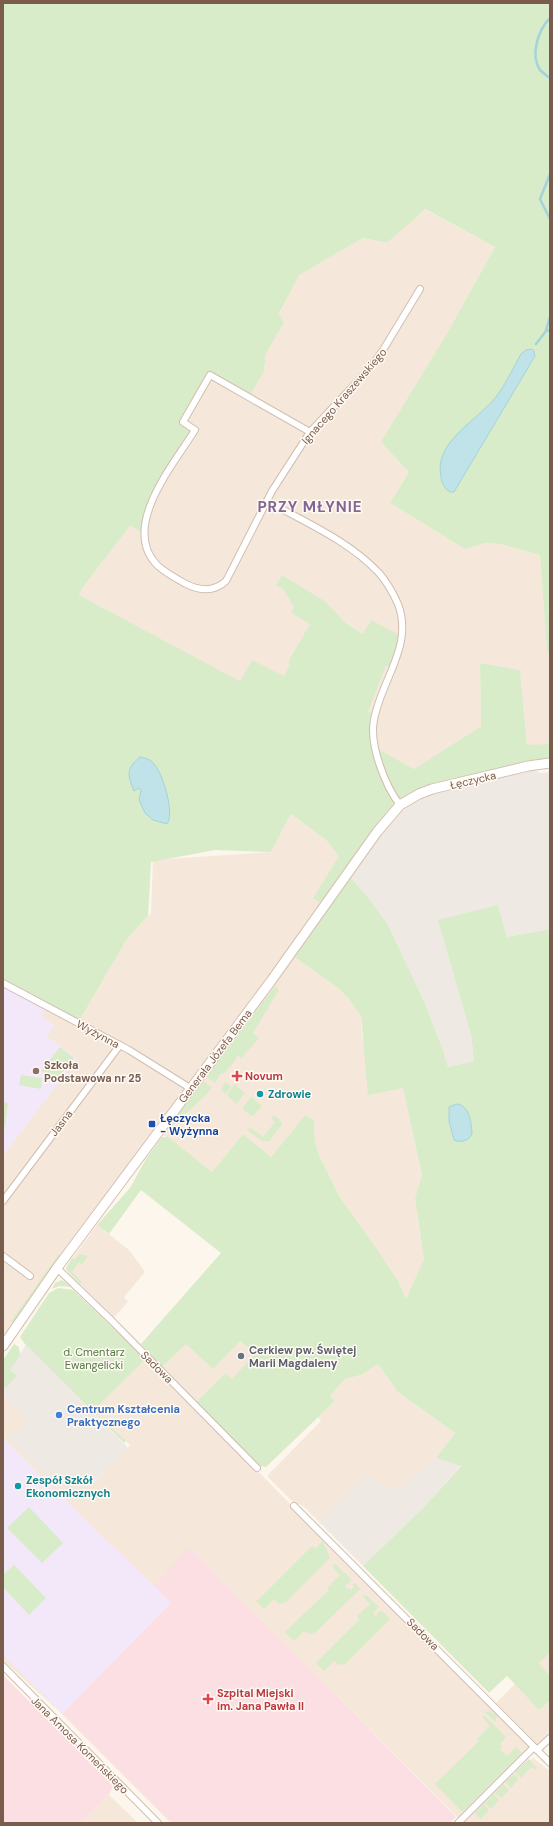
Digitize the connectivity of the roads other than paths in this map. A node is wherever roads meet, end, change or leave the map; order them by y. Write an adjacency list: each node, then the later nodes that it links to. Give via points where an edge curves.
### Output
1 (420, 289): 2 (street, Ignacego Kraszewskiego, via 370,368)
2 (310, 432): 3 (street, Ignacego Kraszewskiego); 3 (street, Ignacego Kraszewskiego, via 210,375 183,422 195,430 160,486 146,514 144,533 147,550 157,565 175,578 197,589 217,588 226,581)
3 (267, 501): 5 (street, via 326,534 363,559 384,578 396,600 402,621 402,643 375,714 373,730 377,757)
4 (550, 763): 5 (street, Łęczycka, via 432,790)
5 (400, 805): 8 (street, Generała Józefa Bema, via 377,832 290,955)
6 (3, 983): 7 (street, Wyżynna)
7 (120, 1045): 8 (street, Wyżynna); 9 (street, Jasna)
8 (190, 1088): 11 (street, Generała Józefa Bema)
9 (3, 1201)
10 (3, 1256): 12 (street)
11 (57, 1268): 13 (street, Generała Józefa Bema); 14 (street, Sadowa)
12 (30, 1276)
13 (4, 1343)
14 (257, 1468)
15 (294, 1506): 18 (street, Sadowa)
16 (3, 1666): 20 (street, Jana Amosa Komeńskiego)
17 (550, 1738): 18 (street)
18 (535, 1748): 19 (street, Sadowa); 21 (street)
19 (550, 1763)
20 (158, 1823)
21 (458, 1823)

